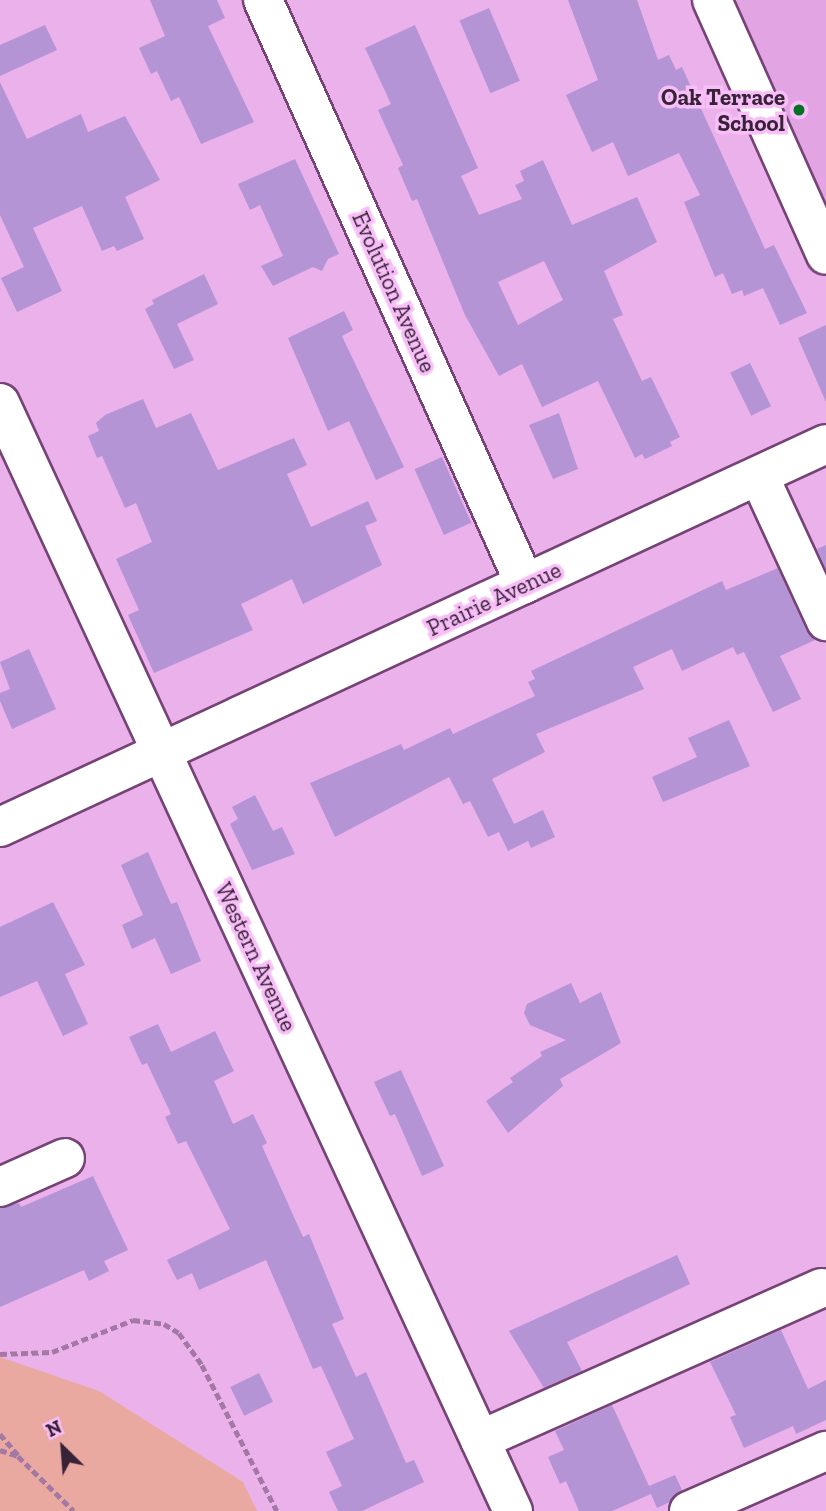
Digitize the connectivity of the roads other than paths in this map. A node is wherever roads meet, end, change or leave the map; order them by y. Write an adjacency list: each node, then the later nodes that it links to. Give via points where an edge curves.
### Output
1 (263, 0): 7 (street, Evolution Avenue)
2 (712, 0): 3 (street)
3 (826, 255)
4 (0, 403): 9 (street, Western Avenue)
5 (826, 444): 6 (street, Prairie Avenue)
6 (759, 476): 7 (street, Prairie Avenue); 8 (street)
7 (525, 584): 9 (street, Prairie Avenue)
8 (826, 621)
9 (161, 753): 10 (street, Prairie Avenue); 14 (street, Western Avenue)
10 (0, 827)
11 (65, 1158): 12 (street)
12 (0, 1188)
13 (822, 1288): 14 (street)
14 (480, 1440): 16 (street, Western Avenue)
15 (826, 1451): 17 (street)
16 (502, 1508)
17 (689, 1511)

